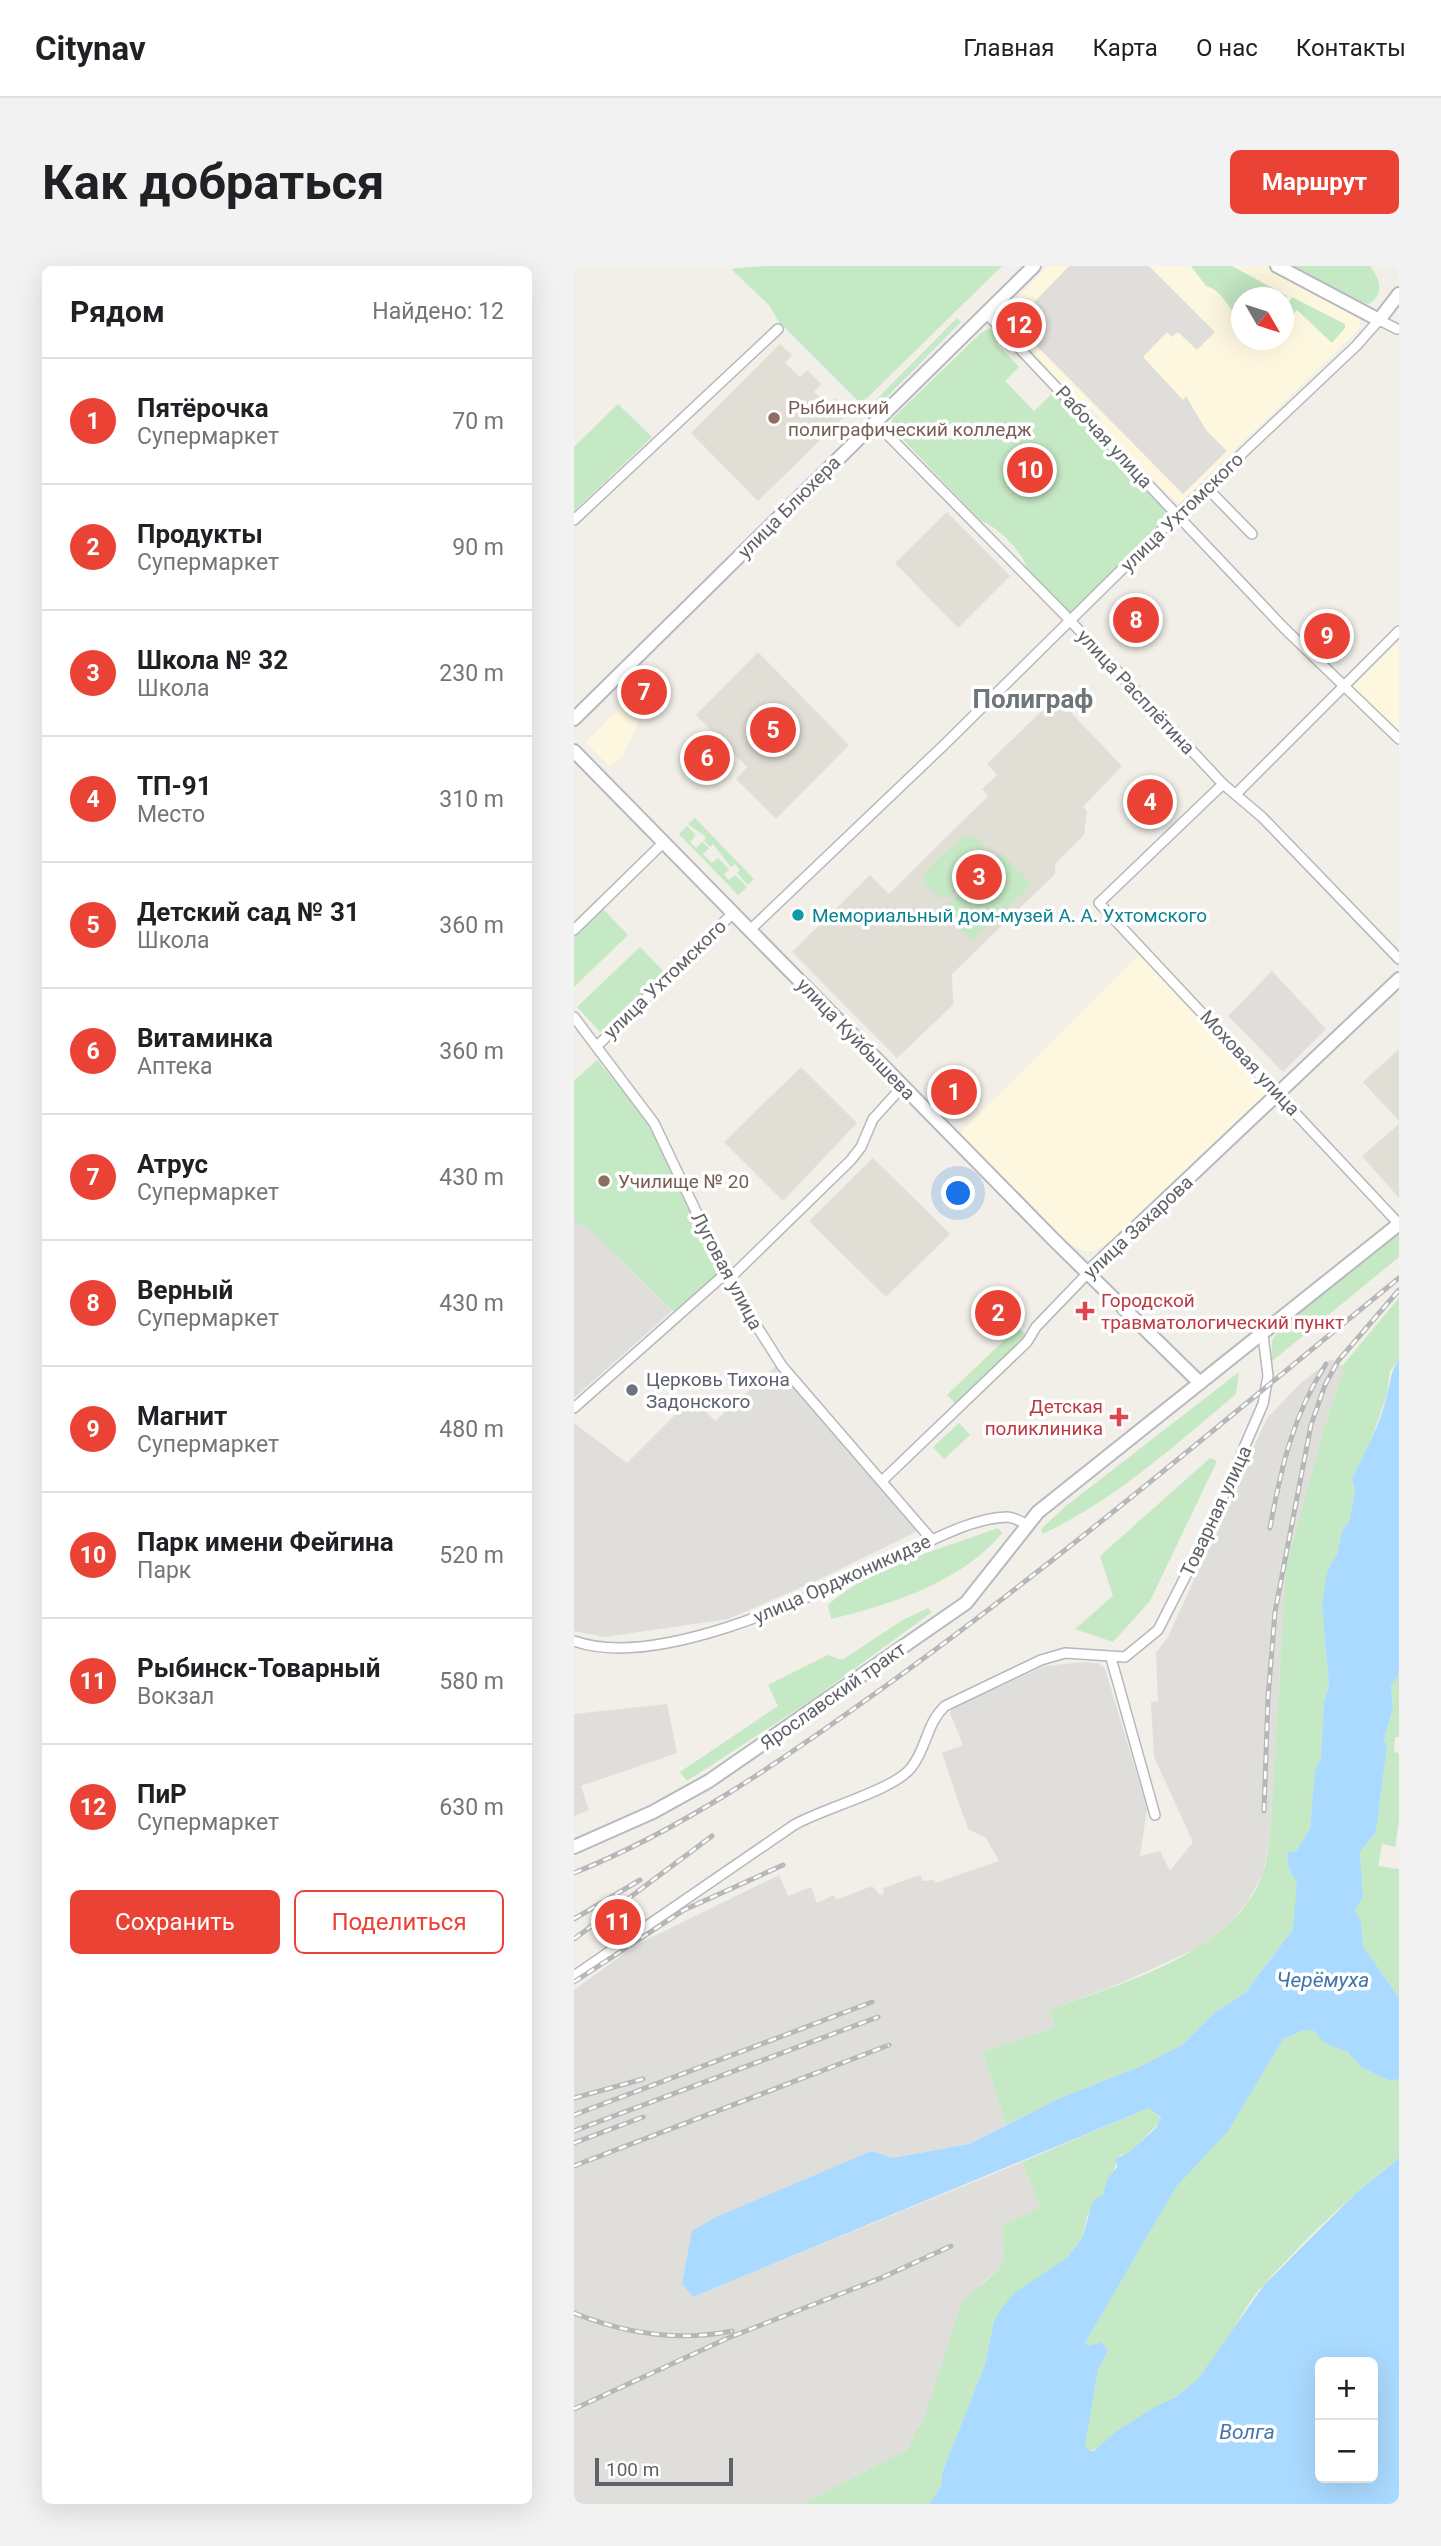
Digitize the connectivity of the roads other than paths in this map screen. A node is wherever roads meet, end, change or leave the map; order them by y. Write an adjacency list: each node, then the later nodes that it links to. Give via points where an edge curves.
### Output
1 (1034, 266): 4 (street, улица Блюхера)
2 (1277, 266): 5 (street)
3 (1399, 294): 5 (street, улица Ухтомского)
4 (986, 313): 8 (street, улица Блюхера); 10 (street, Рабочая улица)
5 (1379, 320): 7 (street); 9 (street, улица Ухтомского)
6 (778, 329): 11 (street)
7 (1397, 329)
8 (875, 422): 13 (street, улица Расплётина); 16 (street, улица Блюхера)
9 (1206, 488): 10 (street, улица Ухтомского); 12 (street)
10 (1177, 515): 13 (street, улица Ухтомского); 15 (street, Рабочая улица)
11 (574, 520)
12 (1251, 534)
13 (1069, 621): 19 (street, улица Расплётина); 24 (street, улица Ухтомского)
14 (1399, 631): 15 (street)
15 (1345, 685): 17 (street, Рабочая улица); 20 (street)
16 (574, 719)
17 (1399, 739)
18 (574, 751): 21 (street, улица Куйбышева)
19 (1223, 784): 20 (street, улица Расплётина); 30 (street, Моховая улица, via 1099,903)
20 (1237, 793): 25 (street, улица Расплётина)
21 (664, 842): 22 (street, улица Куйбышева); 23 (street)
22 (733, 913): 24 (street, улица Куйбышева); 28 (street, улица Ухтомского)
23 (574, 930)
24 (750, 930): 29 (street, улица Куйбышева)
25 (1399, 959)
26 (1399, 979): 30 (street, улица Захарова)
27 (574, 1017): 28 (street, Луговая улица)
28 (597, 1046): 33 (street, Луговая улица, via 654,1123)
29 (903, 1086): 32 (street, улица Куйбышева); 33 (street, via 873,1119 851,1160)
30 (1279, 1094): 31 (street, Моховая улица); 32 (street, улица Захарова)
31 (1399, 1224): 34 (street)
32 (1088, 1273): 35 (street, улица Куйбышева); 37 (street, улица Захарова, via 1027,1342)
33 (727, 1277): 36 (street); 37 (street, Луговая улица, via 791,1378)
34 (1263, 1335): 35 (street); 41 (street, Товарная улица, via 1266,1393 1204,1540 1158,1630 1125,1657)
35 (1200, 1383): 38 (street, Ярославский тракт)
36 (574, 1408)
37 (882, 1481): 39 (street, Луговая улица)
38 (1026, 1524): 39 (street, улица Орджоникидзе, via 1010,1516 990,1519); 43 (street, Ярославский тракт, via 966,1603 709,1781)
39 (932, 1540): 40 (street, улица Орджоникидзе, via 771,1613 730,1626 632,1647 610,1649)
40 (574, 1641)
41 (1111, 1658): 42 (street); 44 (street, via 1065,1653 945,1706 933,1717 911,1768 899,1779 794,1825)
42 (1155, 1815)
43 (574, 1847)
44 (574, 1976)

